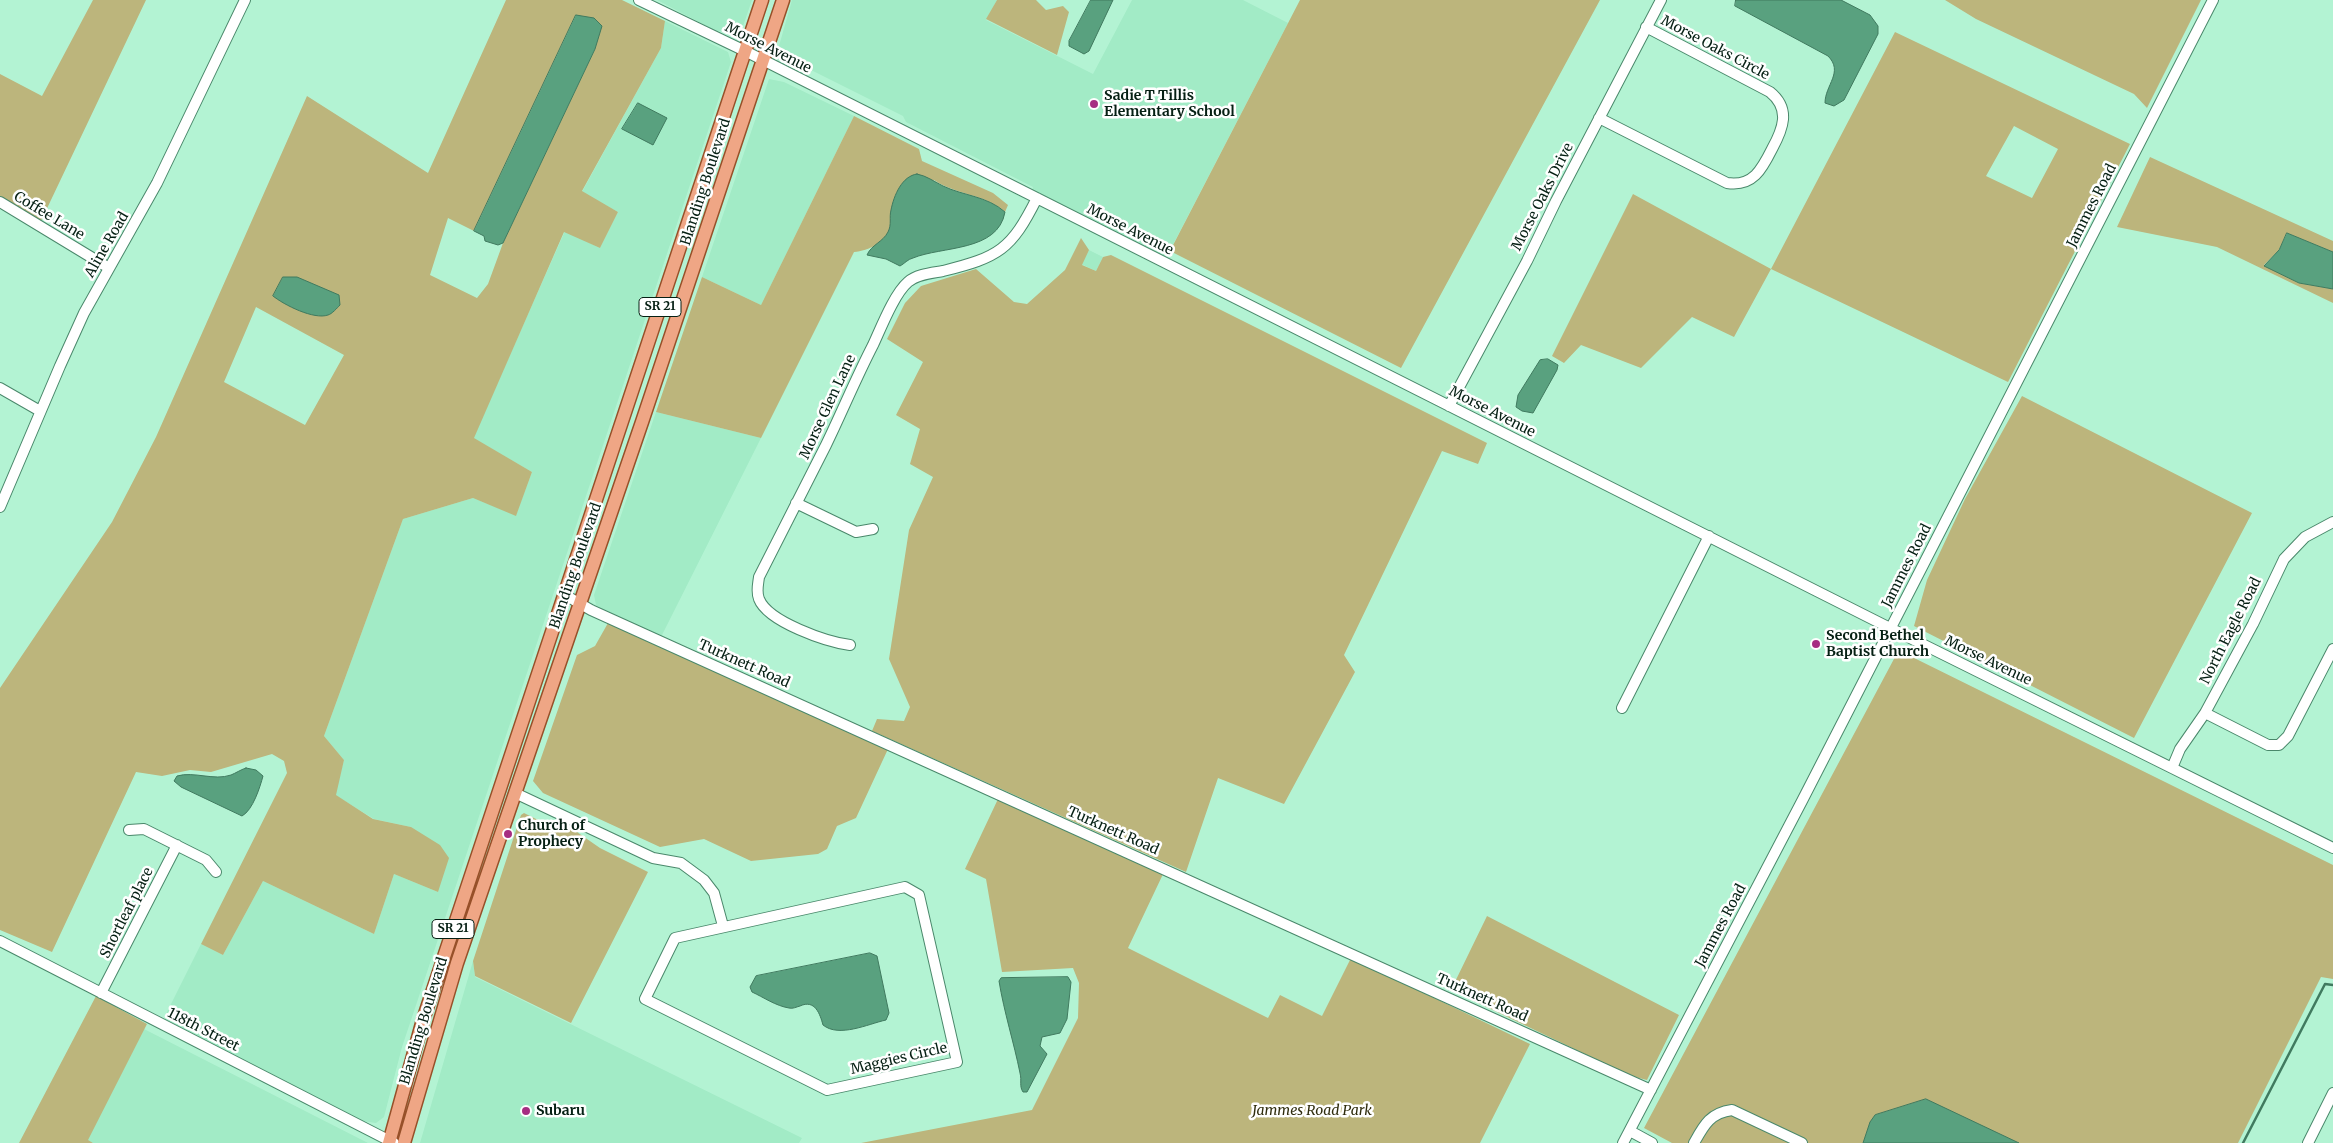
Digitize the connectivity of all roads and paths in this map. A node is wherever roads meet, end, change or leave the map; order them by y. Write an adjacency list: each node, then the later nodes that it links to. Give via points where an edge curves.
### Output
1 (245, 0): 15 (street, Aline Road, via 157,183)
2 (639, 0): 8 (street, Morse Avenue)
3 (762, 0): 8 (main road, Blanding Boulevard / SR 21)
4 (783, 0): 9 (main road, Blanding Boulevard / SR 21)
5 (1661, 0): 7 (street, Morse Oaks Drive)
6 (2213, 0): 28 (street, Jammes Road)
7 (1646, 27): 10 (street, Morse Oaks Drive); 10 (street, Morse Oaks Circle, via 1774,95 1781,105 1782,131 1761,171 1738,184 1726,183)
8 (745, 51): 9 (street, Morse Avenue); 13 (main road, Blanding Boulevard / SR 21)
9 (763, 60): 11 (street, Morse Avenue); 14 (main road, Blanding Boulevard / SR 21)
10 (1599, 118): 17 (street, Morse Oaks Drive)
11 (1037, 198): 17 (street, Morse Avenue); 21 (street, Morse Glen Lane, via 1020,229 1006,246 991,257 918,276 907,282)
12 (0, 202): 15 (street, Coffee Lane)
13 (684, 234): 14 (main road); 19 (main road, Blanding Boulevard / SR 21)
14 (703, 241): 20 (main road, Blanding Boulevard / SR 21)
15 (109, 268): 18 (street, Aline Road, via 84,313)
16 (0, 388): 18 (street)
17 (1449, 406): 25 (street, Morse Avenue)
18 (40, 411): 22 (street, Aline Road)
19 (624, 416): 20 (main road); 26 (main road, Blanding Boulevard / SR 21)
20 (642, 422): 27 (main road, Blanding Boulevard / SR 21)
21 (796, 502): 24 (street, via 856,532); 29 (street, Morse Glen Lane, via 759,577 759,600 776,617 832,642)
22 (0, 507)
23 (2333, 522): 32 (street, North Eagle Road, via 2305,538 2284,559)
24 (873, 530)
25 (1709, 536): 28 (street, Morse Avenue); 31 (street)
26 (565, 595): 27 (street, Turknett Road); 33 (main road, Blanding Boulevard / SR 21)
27 (578, 603): 36 (main road, Blanding Boulevard / SR 21); 47 (street, Turknett Road)
28 (1890, 628): 34 (street, Morse Avenue); 47 (street, Jammes Road)
29 (850, 645)
30 (2333, 649): 32 (street, via 2288,736 2280,745 2268,745)
31 (1622, 708)
32 (2205, 713): 34 (street, North Eagle Road, via 2180,748)
33 (514, 744): 35 (main road, Blanding Boulevard / SR 21); 36 (main road, via 511,775)
34 (2172, 768): 39 (street, Morse Avenue)
35 (502, 780): 37 (main road, via 506,796); 44 (main road, Blanding Boulevard / SR 21)
36 (515, 792): 37 (main road, Blanding Boulevard / SR 21); 42 (street, via 653,858 681,862 704,880 714,893)
37 (503, 828): 45 (main road, Blanding Boulevard / SR 21)
38 (129, 830): 40 (street, via 144,829)
39 (2332, 844)
40 (177, 845): 41 (street, via 206,860); 46 (street, Shortleaf place)
41 (216, 872)
42 (723, 926): 42 (street, Maggies Circle, via 904,887 912,889 919,895 957,1062 827,1090 645,999 675,938)
43 (0, 941): 46 (street, 118th Street)
44 (442, 959): 45 (street); 50 (main road, Blanding Boulevard / SR 21, via 417,1039)
45 (457, 963): 51 (main road, Blanding Boulevard / SR 21)
46 (101, 993): 50 (street, 118th Street)
47 (1651, 1090): 49 (street, Jammes Road)
48 (2333, 1093): 56 (street)
49 (1630, 1131): 52 (street, Jammes Road); 53 (street)
50 (391, 1142)
51 (404, 1143)
52 (1623, 1143)
53 (1652, 1143)
54 (1694, 1143): 55 (street, via 1711,1117 1732,1110)
55 (1802, 1143)
56 (2308, 1143)

